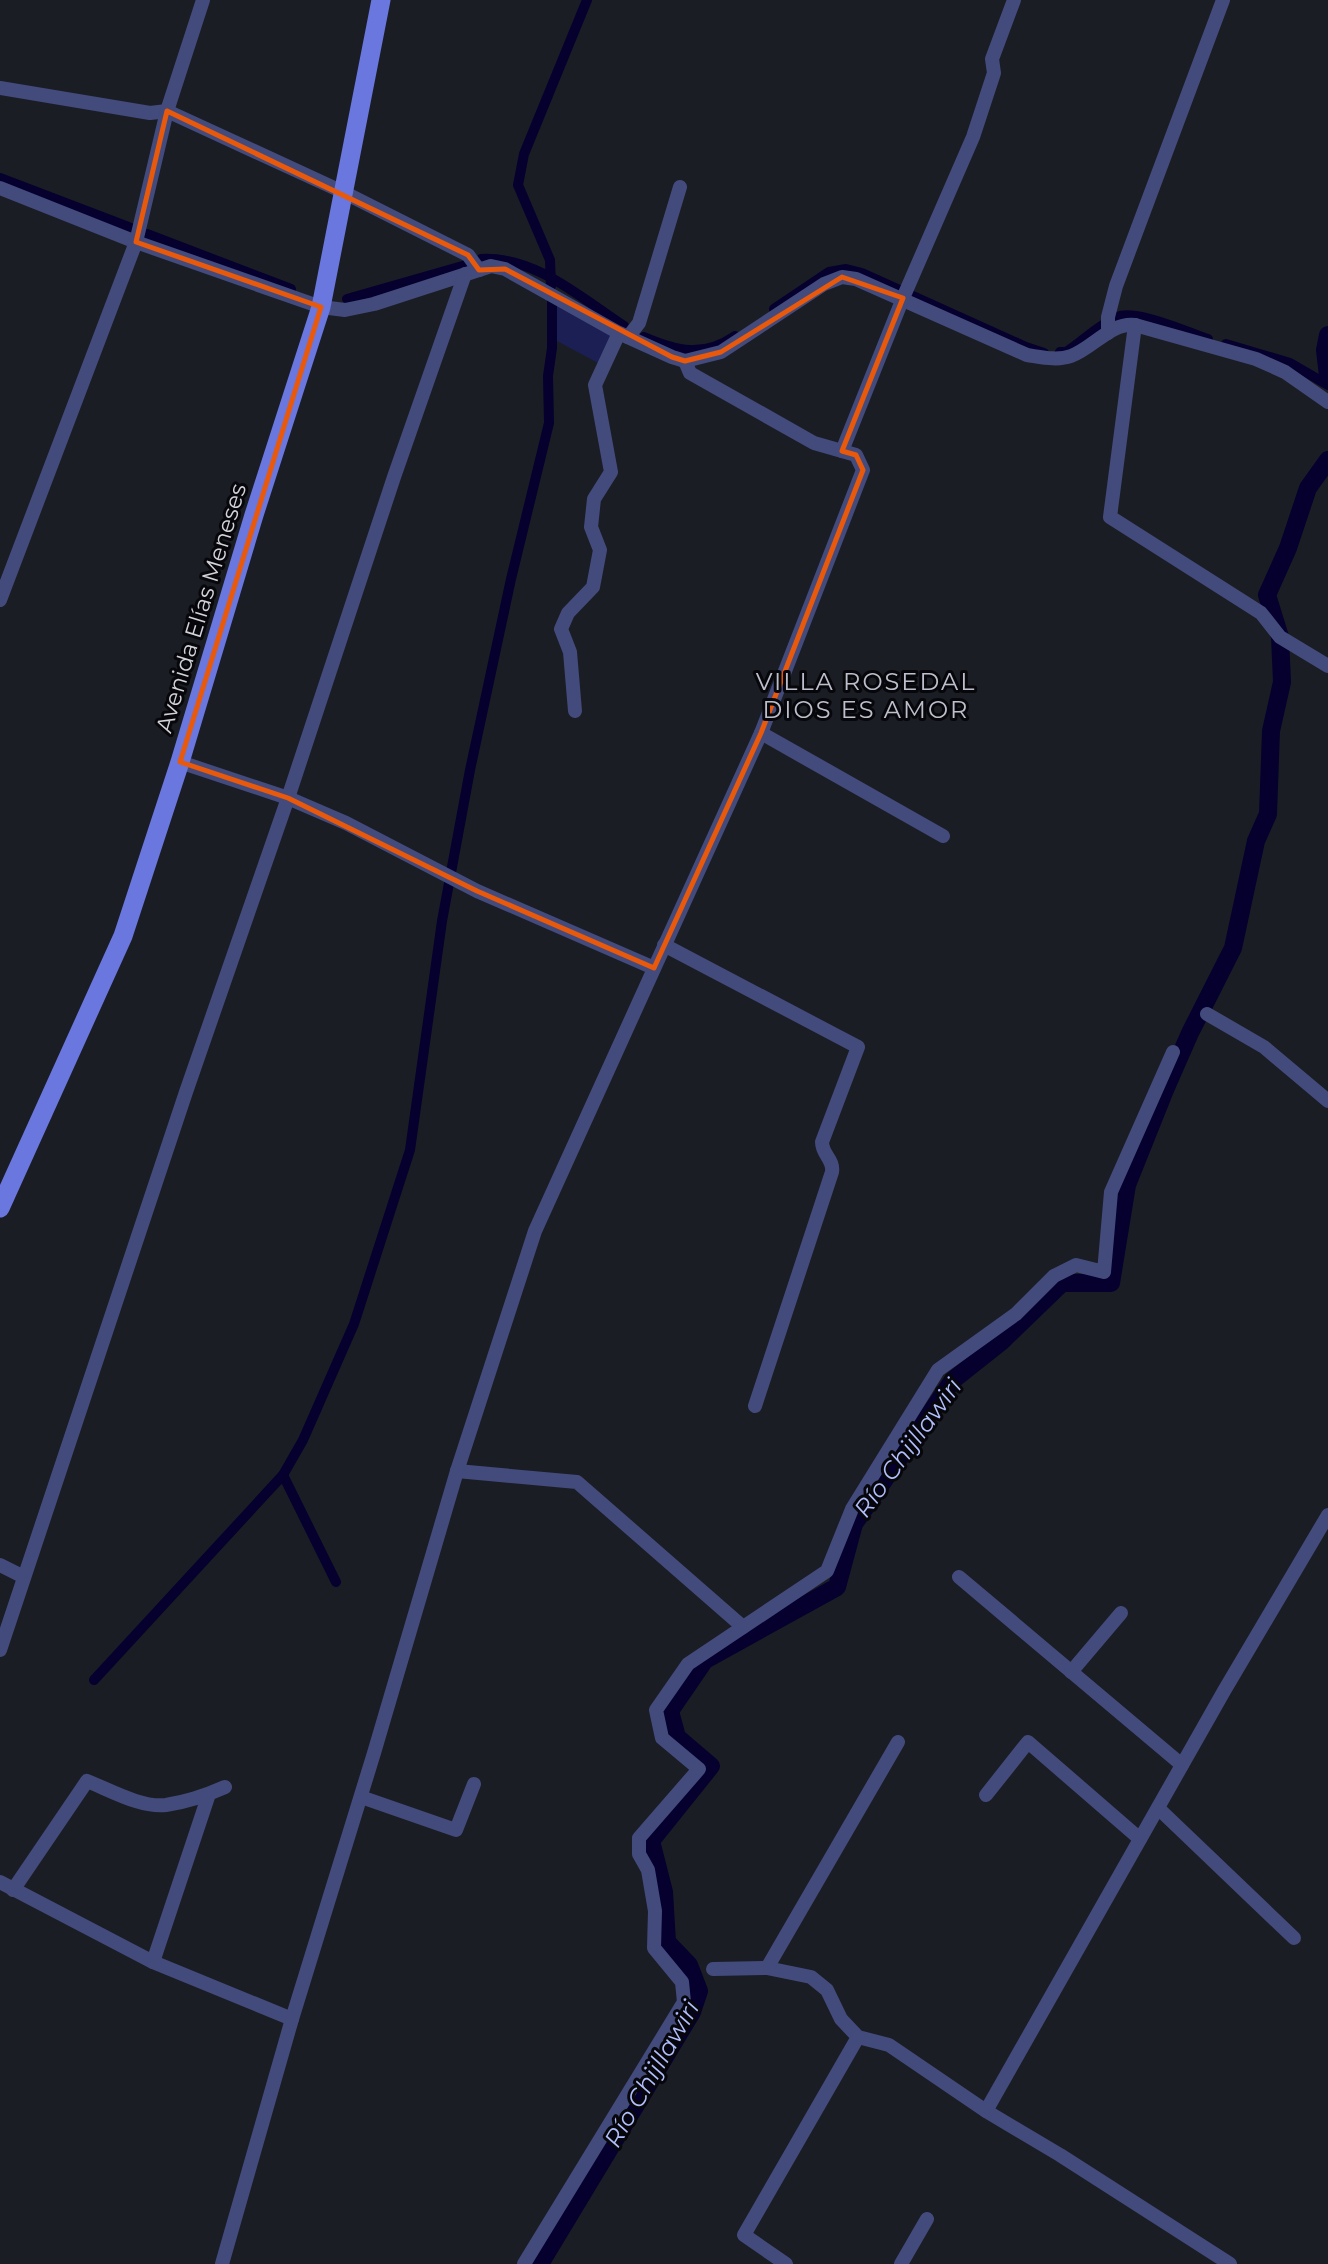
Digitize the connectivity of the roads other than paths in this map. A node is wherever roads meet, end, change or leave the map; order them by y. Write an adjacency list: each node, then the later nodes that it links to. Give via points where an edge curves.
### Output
1 (203, 0): 6 (street)
2 (381, 0): 9 (main road, Avenida Elías Meneses)
3 (1014, 0): 12 (street, via 992,59 994,74 973,137)
4 (1223, 0): 15 (street, via 1116,286)
5 (0, 88): 6 (street, via 150,113)
6 (167, 111): 9 (street); 10 (street)
7 (680, 187): 16 (street, via 639,323)
8 (0, 188): 10 (street)
9 (343, 192): 11 (street, via 468,255); 13 (main road, Avenida Elías Meneses)
10 (136, 242): 13 (street); 20 (street)
11 (472, 272): 13 (street, via 374,304 345,310); 16 (street, via 491,266 505,269); 25 (street, via 390,490)
12 (905, 292): 15 (street, via 1027,355 1049,359 1069,357 1090,346); 17 (street, via 842,278 824,284 721,352); 19 (street)
13 (321, 307): 24 (main road, Avenida Elías Meneses)
14 (1135, 325): 15 (street); 18 (street, via 1256,359 1285,372); 21 (street, via 1110,517 1261,613 1280,637)
15 (1108, 326)
16 (623, 335): 17 (street); 22 (street, via 595,385 611,472 594,499 591,527 600,550 593,587 568,613 561,629 570,652)
17 (685, 361): 19 (street, via 691,373 814,443)
18 (1328, 402)
19 (842, 451): 23 (street, via 856,455 863,470)
20 (0, 600)
21 (1328, 666)
22 (575, 711)
23 (761, 733): 26 (street); 27 (street)
24 (180, 762): 25 (street); 32 (main road, Avenida Elías Meneses, via 123,936)
25 (288, 798): 28 (street, via 457,881); 37 (street)
26 (943, 836)
27 (664, 945): 28 (street); 33 (street, via 858,1047 822,1142 832,1172)
28 (654, 968): 34 (street, via 535,1231)
29 (1207, 1014): 31 (street, via 1264,1047)
30 (1173, 1052): 40 (street, via 1111,1192 1104,1272 1076,1265 1054,1276 1016,1314 938,1370 852,1509 827,1571)
31 (1328, 1101)
32 (0, 1208)
33 (755, 1406)
34 (457, 1471): 40 (street, via 578,1482); 49 (street)
35 (1328, 1515): 44 (street)
36 (0, 1566): 37 (street)
37 (24, 1577): 41 (street)
38 (959, 1577): 42 (street)
39 (1121, 1613): 42 (street)
40 (743, 1628): 63 (street, via 688,1664 656,1710 662,1738 699,1769 639,1838 655,1911 654,1948 682,1982 684,2002)
41 (0, 1650)
42 (1071, 1672): 44 (street)
43 (898, 1742): 56 (street)
44 (1182, 1765): 50 (street)
45 (474, 1784): 49 (street, via 456,1830)
46 (225, 1787): 47 (street)
47 (209, 1794): 53 (street, via 165,1805 146,1803 87,1781); 55 (street)
48 (986, 1795): 51 (street, via 1028,1742)
49 (361, 1797): 58 (street)
50 (1158, 1808): 51 (street); 54 (street)
51 (1140, 1839): 60 (street)
52 (0, 1882): 53 (street)
53 (13, 1890): 55 (street)
54 (1294, 1938)
55 (153, 1962): 58 (street)
56 (767, 1968): 57 (street); 59 (street, via 811,1977 827,1990 841,2019)
57 (713, 1969)
58 (292, 2019): 62 (street)
59 (858, 2037): 60 (street, via 889,2045); 64 (street, via 744,2235)
60 (986, 2111): 66 (street)
61 (927, 2219): 65 (street)
62 (222, 2264)
63 (524, 2264)
64 (786, 2264)
65 (901, 2264)
66 (1230, 2264)

